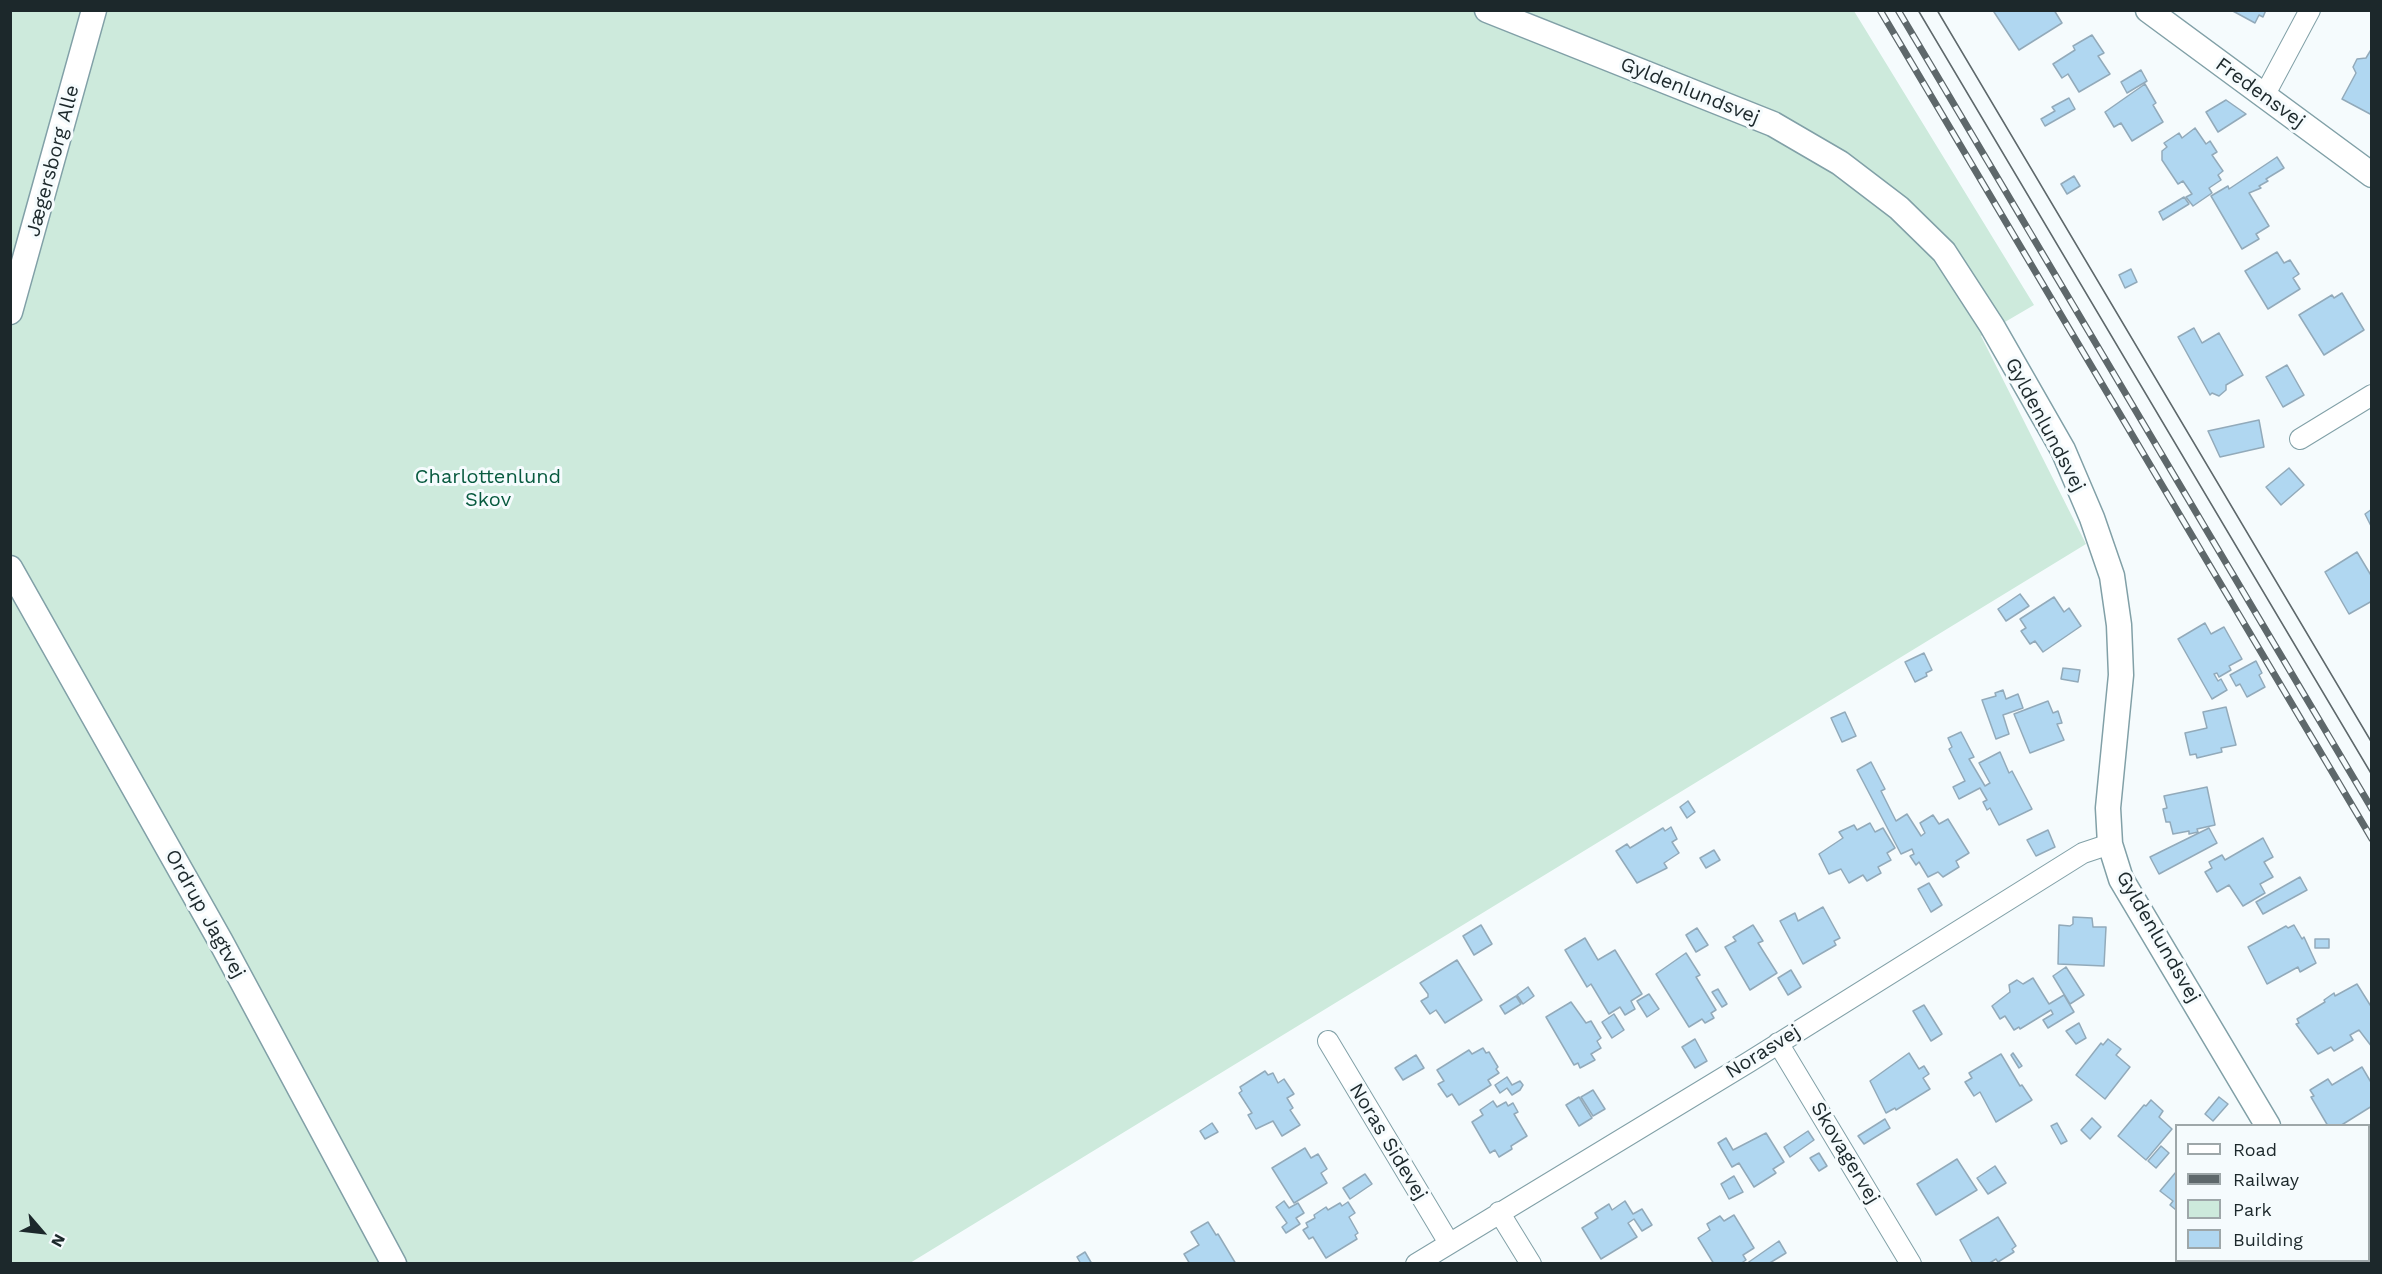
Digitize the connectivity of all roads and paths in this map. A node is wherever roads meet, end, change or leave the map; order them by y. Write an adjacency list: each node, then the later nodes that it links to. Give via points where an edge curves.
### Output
1 (94, 10): 7 (street, Jægersborg Alle)
2 (1487, 10): 11 (street, Gyldenlundsvej, via 1773,124 1840,163 1899,208 1944,252 1992,326 2063,450 2112,576 2121,675 2108,808)
3 (2148, 10): 5 (street, Fredensvej)
4 (2310, 10): 5 (street)
5 (2264, 96): 6 (street, Fredensvej)
6 (2372, 175)
7 (10, 312)
8 (2372, 395): 9 (street)
9 (2300, 439)
10 (10, 568): 17 (street, Ordrup Jagtvej, via 221,942)
11 (2110, 844): 13 (street, Norasvej, via 2083,853); 14 (street, Gyldenlundsvej, via 2121,879)
12 (1328, 1041): 16 (street, Noras Sidevej)
13 (1778, 1043): 15 (street, Norasvej); 20 (street, Skovagervej)
14 (2267, 1124)
15 (1499, 1212): 16 (street, Norasvej); 19 (street)
16 (1449, 1243): 18 (street, Norasvej)
17 (394, 1263)
18 (1416, 1263)
19 (1531, 1263)
20 (1911, 1263)

